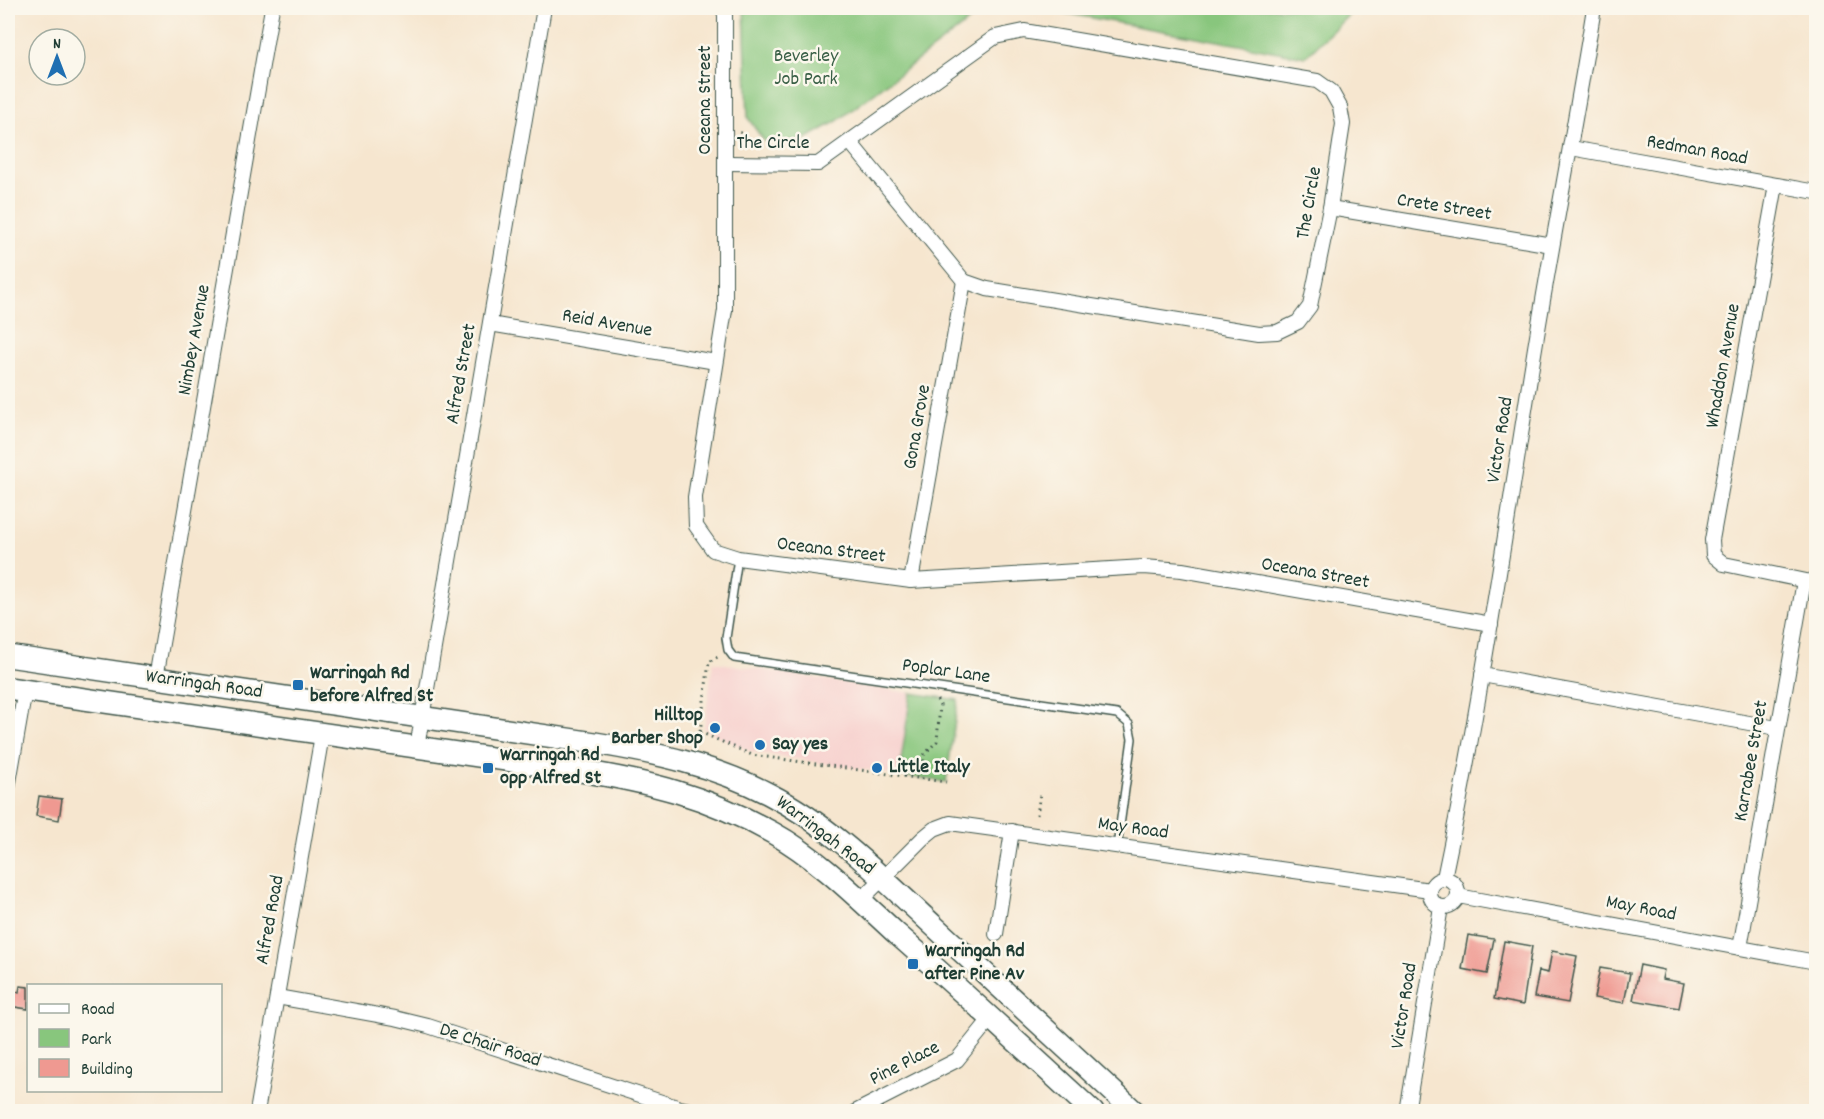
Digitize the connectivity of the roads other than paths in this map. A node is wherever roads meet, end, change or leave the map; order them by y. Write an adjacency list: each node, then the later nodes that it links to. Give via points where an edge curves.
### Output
1 (272, 8): 21 (street, Nimbey Avenue)
2 (544, 8): 13 (street, Alfred Street)
3 (723, 8): 7 (street, Oceana Street)
4 (1594, 8): 6 (street, Victor Road)
5 (850, 142): 7 (street, The Circle, via 818,164); 10 (street, The Circle, via 995,37 1024,31 1317,81 1331,91 1343,124); 12 (street)
6 (1571, 148): 8 (street, Redman Road); 11 (street, Victor Road)
7 (726, 163): 14 (street, Oceana Street, via 725,310)
8 (1776, 185): 9 (street, Redman Road); 17 (street, Whaddon Avenue, via 1712,540 1713,555 1724,564)
9 (1816, 192)
10 (1330, 208): 11 (street, Crete Street); 12 (street, The Circle, via 1310,306 1298,322 1277,332 1258,333 987,289)
11 (1552, 245): 18 (street, Victor Road)
12 (964, 281): 16 (street, Gona Grove)
13 (490, 324): 14 (street, Reid Avenue); 23 (street, Alfred Street)
14 (717, 362): 15 (street, Oceana Street, via 694,497 696,526 713,550)
15 (738, 558): 16 (street, Oceana Street); 29 (lane, Poplar Lane, via 726,638 734,658 1117,714 1129,724 1132,739)
16 (911, 581): 18 (street, Oceana Street, via 1144,567 1182,570)
17 (1810, 582): 24 (street, Karrabee Street)
18 (1491, 624): 20 (street, Victor Road)
19 (8, 657): 21 (highway, Warringah Road)
20 (1482, 675): 24 (street); 31 (street, Victor Road)
21 (156, 678): 23 (highway, Warringah Road)
22 (16, 689): 25 (highway, Warringah Road); 27 (street)
23 (422, 717): 26 (street, Alfred Street); 30 (highway, Warringah Road, via 647,752 707,767 796,810)
24 (1777, 728): 37 (street, Karrabee Street)
25 (322, 735): 26 (highway, Warringah Road); 39 (street, Alfred Road)
26 (417, 747): 34 (highway, Warringah Road, via 633,779 702,799 776,834)
27 (8, 788)
28 (1012, 831): 29 (street, May Road); 30 (street, May Road, via 950,823 934,829); 36 (street)
29 (1117, 847): 32 (street, May Road)
30 (881, 878): 34 (street, May Road); 40 (highway, Warringah Road)
31 (1444, 878): 32 (street, via 1436,880); 33 (street, via 1455,882)
32 (1430, 890): 35 (street, via 1432,901)
33 (1458, 896): 35 (street, via 1453,904); 37 (street, May Road)
34 (860, 901): 41 (highway, Warringah Road)
35 (1441, 907): 47 (street, Victor Road)
36 (996, 934)
37 (1740, 948): 38 (street, May Road)
38 (1816, 962)
39 (277, 997): 42 (street, Alfred Road); 43 (street, De Chair Road, via 428,1026)
40 (1011, 997): 41 (highway); 46 (highway, Warringah Road)
41 (991, 1018): 44 (street, Pine Place, via 957,1060); 45 (highway, Warringah Road)
42 (257, 1112)
43 (699, 1112)
44 (855, 1112)
45 (1093, 1112)
46 (1135, 1112)
47 (1407, 1112)

